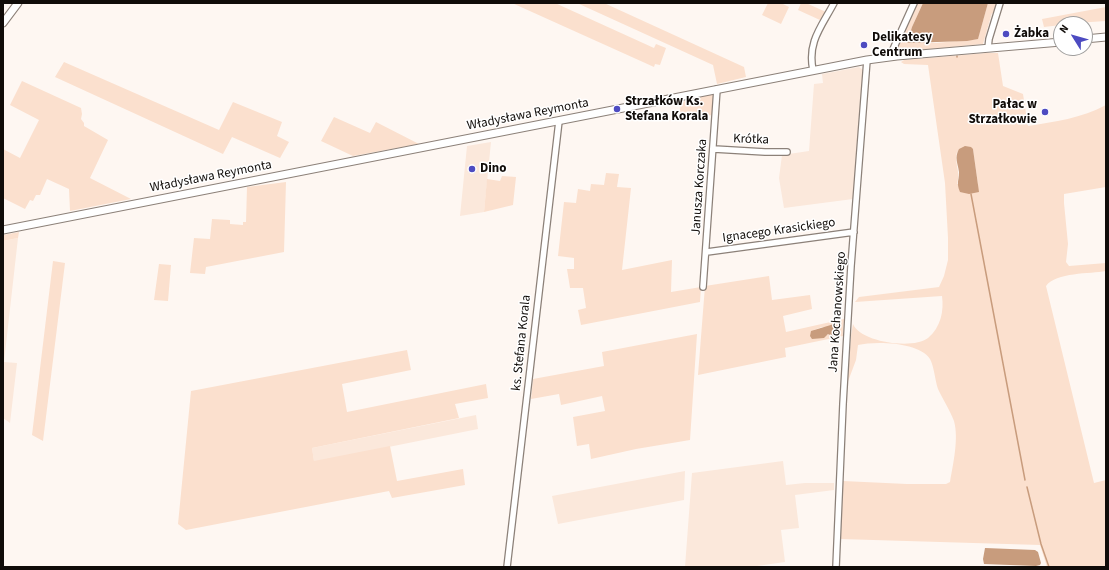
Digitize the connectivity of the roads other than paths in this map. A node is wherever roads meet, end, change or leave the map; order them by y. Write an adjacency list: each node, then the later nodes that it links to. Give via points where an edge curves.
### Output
1 (18, 3): 5 (street)
2 (834, 3): 12 (street, via 814,40 811,62)
3 (914, 3): 10 (street)
4 (1000, 3): 9 (street)
5 (3, 23)
6 (1106, 37): 7 (street)
7 (1093, 38)
8 (1053, 43): 9 (street, Władysława Reymonta)
9 (988, 48): 10 (street, Władysława Reymonta)
10 (890, 56): 11 (street, Władysława Reymonta)
11 (867, 60): 12 (street, Władysława Reymonta); 18 (street, Jana Kochanowskiego)
12 (813, 70): 13 (street, Władysława Reymonta)
13 (717, 89): 14 (street, Władysława Reymonta); 15 (street, Janusza Korczaka)
14 (559, 121): 17 (street, Władysława Reymonta); 21 (street, ks. Stefana Korala)
15 (714, 150): 16 (street, Krótka); 19 (street, Janusza Korczaka)
16 (787, 152)
17 (3, 230)
18 (854, 232): 19 (street, Ignacego Krasickiego); 22 (street, Jana Kochanowskiego)
19 (706, 252): 20 (street, Janusza Korczaka)
20 (703, 287)
21 (507, 567)
22 (836, 567)

